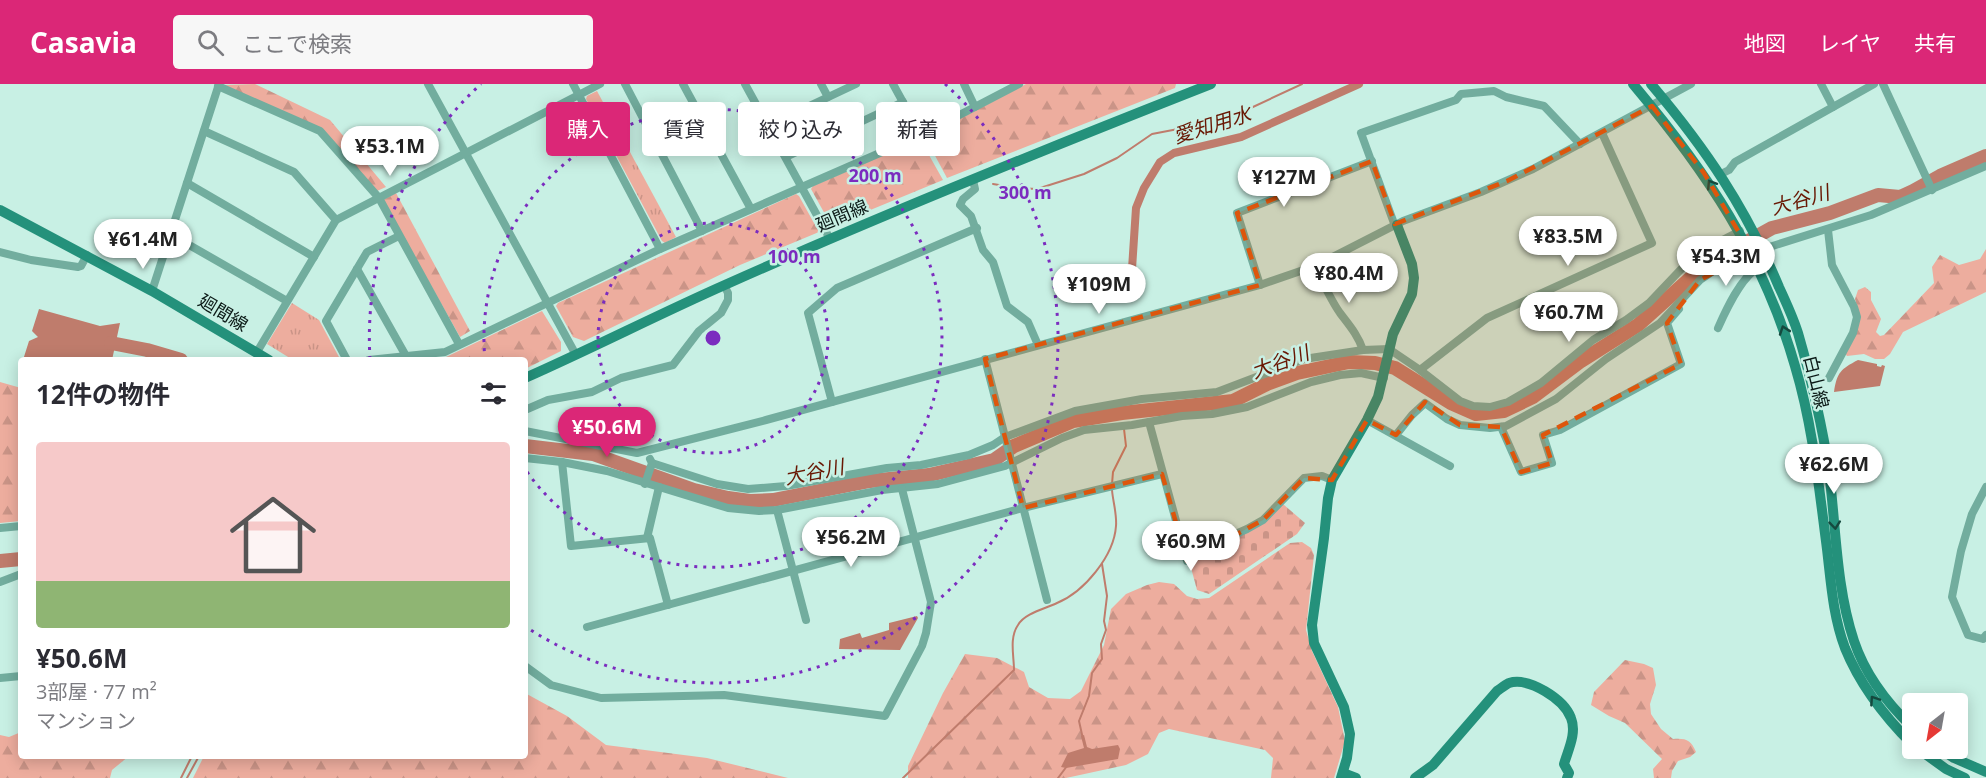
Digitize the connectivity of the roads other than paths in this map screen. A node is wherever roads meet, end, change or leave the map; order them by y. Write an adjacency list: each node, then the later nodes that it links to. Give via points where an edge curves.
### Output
1 (428, 84): 35 (street)
2 (573, 84): 21 (street)
3 (600, 84): 21 (street)
4 (625, 84): 52 (street)
5 (683, 84): 46 (street)
6 (746, 84): 24 (street)
7 (821, 84): 22 (street)
8 (856, 84): 22 (street)
9 (893, 84): 26 (street)
10 (964, 84): 27 (street)
11 (1019, 84): 27 (street)
12 (1210, 84): 20 (street, 廻間線)
13 (1633, 84): 28 (street, 白山線)
14 (1651, 84): 23 (street, 白山線)
15 (1691, 84): 23 (street)
16 (1821, 84): 29 (street)
17 (1874, 84): 29 (street)
18 (1883, 84): 44 (street)
19 (219, 85): 32 (street); 45 (street, via 320,131)
20 (1186, 88): 41 (street, 廻間線)
21 (579, 95): 35 (street); 58 (street)
22 (828, 97): 25 (street)
23 (1663, 99): 28 (street); 40 (street, 白山線)
24 (756, 102)
25 (817, 102)
26 (903, 102)
27 (975, 106): 30 (street)
28 (1652, 106): 33 (street); 53 (street, 白山線, one-way to 28, via 1704,173)
29 (1833, 107): 40 (street, via 1735,162)
30 (960, 114)
31 (876, 115): 37 (street)
32 (204, 131): 42 (street); 48 (street, via 294,172)
33 (1602, 133): 34 (street); 83 (street, via 1652,243 1487,318)
34 (1580, 144): 38 (street, via 1544,106 1491,91 1461,94 1456,100 1361,133); 49 (street, via 1507,181)
35 (466, 152): 45 (street); 71 (street)
36 (876, 155): 43 (street)
37 (786, 157): 43 (street)
38 (1372, 161): 49 (street); 67 (street, via 1237,213)
39 (1986, 166): 44 (street)
40 (1721, 174): 57 (street, 白山線)
41 (972, 180): 50 (street, via 975,189 960,202); 56 (street, 廻間線)
42 (187, 183): 54 (street); 62 (street)
43 (802, 187): 46 (street); 56 (street)
44 (1931, 189): 51 (street)
45 (379, 198): 48 (street); 55 (street)
46 (751, 209): 52 (street)
47 (0, 210): 61 (street, 廻間線)
48 (336, 220): 62 (street)
49 (1396, 225): 63 (street); 75 (street, via 1414,278 1412,294)
50 (977, 228): 74 (street, via 983,250 993,261 1006,306 1028,322); 87 (street, via 837,288 808,313)
51 (1828, 230): 57 (street); 86 (street, via 1833,270 1857,317 1853,333)
52 (702, 231): 58 (street)
53 (1740, 233): 59 (street, 白山線); 83 (street, via 1687,263 1649,303 1593,340 1541,383 1508,402 1473,406)
54 (170, 234): 68 (street); 70 (street)
55 (399, 236): 65 (street, via 367,252); 73 (street)
56 (830, 239): 66 (street, 廻間線)
57 (1763, 248): 59 (street); 124 (street, 白山線, one-way to 124, via 1797,330 1818,405 1854,642 1885,698)
58 (660, 249): 71 (street)
59 (1750, 251): 64 (street, 白山線); 69 (street, via 1700,280)
60 (0, 252): 61 (street, via 78,267)
61 (87, 255): 68 (street, 廻間線)
62 (314, 256): 70 (street)
63 (1315, 266): 67 (street); 76 (street)
64 (1758, 268): 72 (street, via 1728,306); 125 (street, 白山線, one-way to 64, via 1876,704 1846,649 1836,616 1806,407 1784,331)
65 (357, 269): 77 (street); 80 (street, via 326,321)
66 (724, 285): 78 (street, 廻間線); 88 (street, via 728,300 721,313 699,332 673,365)
67 (1260, 285): 74 (street)
68 (152, 291): 79 (street, 廻間線)
69 (1688, 293): 91 (street, via 1660,323 1556,399); 91 (street, via 1667,323 1681,364 1569,425 1543,435 1552,463 1521,472)
70 (287, 301): 79 (street)
71 (546, 303): 73 (street); 78 (street)
72 (1718, 328)
73 (459, 344): 77 (street, via 445,352)
74 (1038, 345): 82 (street)
75 (1389, 349): 76 (street); 83 (street); 84 (street)
76 (1364, 350): 94 (street, via 1304,359 1217,392 1142,399 1075,411)
77 (405, 356): 81 (street)
78 (576, 356): 85 (street, 廻間線)
79 (260, 357)
80 (345, 357)
81 (396, 357)
82 (985, 359): 87 (street); 94 (street)
83 (1420, 370)
84 (1384, 376): 89 (street); 90 (street, via 1340,375 1247,407)
85 (528, 377)
86 (1829, 378)
87 (832, 402): 95 (street)
88 (528, 409)
89 (1367, 420): 93 (street); 102 (street)
90 (1149, 422): 99 (street, via 1084,430); 101 (street)
91 (1501, 427): 93 (street, via 1460,425 1425,403)
92 (528, 432): 95 (street, via 637,453)
93 (1396, 435): 100 (street)
94 (1005, 439): 98 (street, via 944,461 768,488 717,483); 99 (street)
95 (647, 451): 98 (street)
96 (528, 458): 97 (street)
97 (562, 462): 103 (street); 111 (street, via 572,546)
98 (652, 462): 103 (street)
99 (1011, 463): 106 (street); 107 (street)
100 (1450, 466)
101 (1162, 474): 102 (street, via 1187,561 1263,520 1304,478 1322,476); 107 (street)
102 (1332, 480): 129 (street, via 1312,625 1314,643 1344,707 1350,734)
103 (645, 484): 104 (street)
104 (658, 487): 108 (street, via 728,508); 111 (street)
105 (1986, 487): 120 (street, via 1972,514 1952,597 1968,635 1983,639)
106 (902, 489): 108 (street); 112 (street)
107 (1023, 508): 112 (street); 116 (street)
108 (777, 510): 113 (street)
109 (18, 526): 110 (street)
110 (0, 528)
111 (647, 538): 117 (street)
112 (914, 538): 113 (street); 121 (street, via 931,602 926,633 885,716 724,695 601,698 551,685)
113 (794, 571): 117 (street); 118 (street)
114 (18, 575): 115 (street)
115 (0, 582)
116 (1047, 600)
117 (668, 605): 119 (street)
118 (806, 620)
119 (587, 627)
120 (1986, 635)
121 (528, 668)
122 (18, 676): 123 (street)
123 (0, 678)
124 (1902, 716)
125 (1902, 733)
126 (1933, 759): 133 (street)
127 (1956, 759): 128 (street)
128 (1986, 772)
129 (1342, 775): 130 (street)
130 (1356, 778)
131 (1414, 778): 132 (street, via 1433,765 1509,683 1537,687 1566,708 1573,734 1564,764 1569,773)
132 (1567, 778)
133 (1965, 778)

